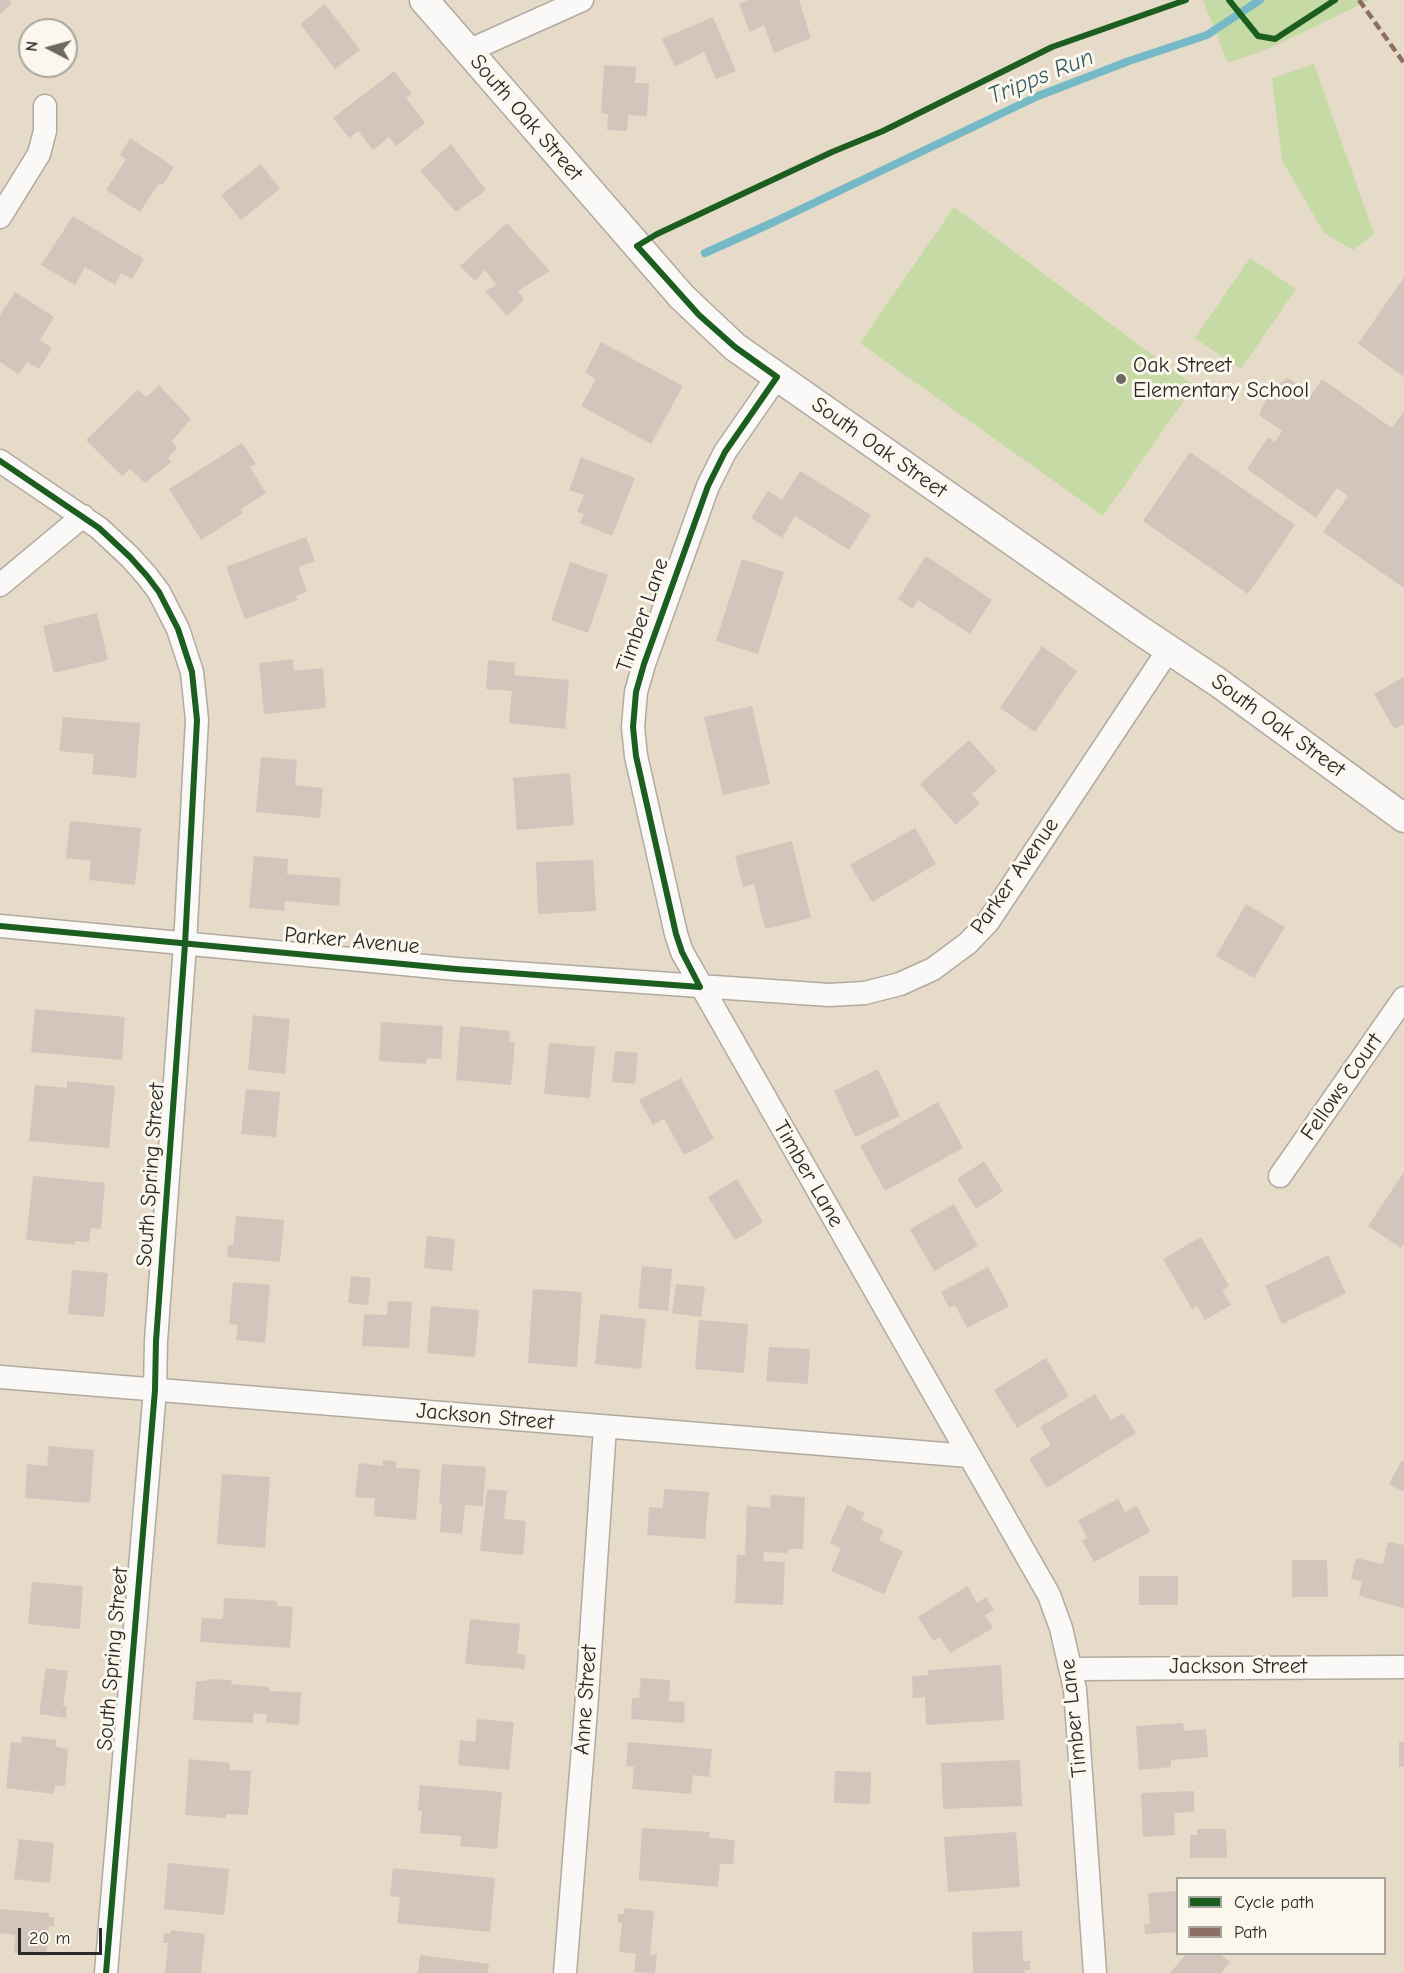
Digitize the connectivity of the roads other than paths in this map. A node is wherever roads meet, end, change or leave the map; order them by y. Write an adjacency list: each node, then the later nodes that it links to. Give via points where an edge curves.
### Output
1 (424, 0): 3 (street, South Oak Street)
2 (582, 0): 3 (street)
3 (468, 51): 6 (street, South Oak Street, via 699,315)
4 (45, 106): 5 (street, via 45,131 39,154)
5 (0, 218)
6 (777, 377): 10 (street, South Oak Street); 14 (street, Timber Lane, via 725,452 708,486 636,692 636,756 676,934)
7 (0, 461): 8 (street, South Spring Street)
8 (83, 516): 9 (street); 13 (street, South Spring Street, via 130,557 159,592 178,629 192,672 197,744)
9 (0, 585)
10 (1169, 649): 11 (street, South Oak Street); 14 (street, Parker Avenue, via 988,922 933,969 900,984 865,993 829,995)
11 (1404, 818)
12 (0, 926): 13 (street, Parker Avenue)
13 (185, 944): 14 (street, Parker Avenue); 18 (street, South Spring Street)
14 (700, 987): 20 (street, Timber Lane)
15 (1404, 998): 16 (street, Fellows Court)
16 (1280, 1176)
17 (0, 1377): 18 (street, Jackson Street)
18 (155, 1390): 19 (street, Jackson Street); 23 (street, South Spring Street)
19 (605, 1427): 20 (street, Jackson Street); 24 (street, Anne Street)
20 (969, 1456): 22 (street, Timber Lane, via 1048,1595)
21 (1404, 1667): 22 (street, Jackson Street)
22 (1072, 1669): 25 (street, Timber Lane)
23 (106, 1973)
24 (565, 1973)
25 (1095, 1973)

